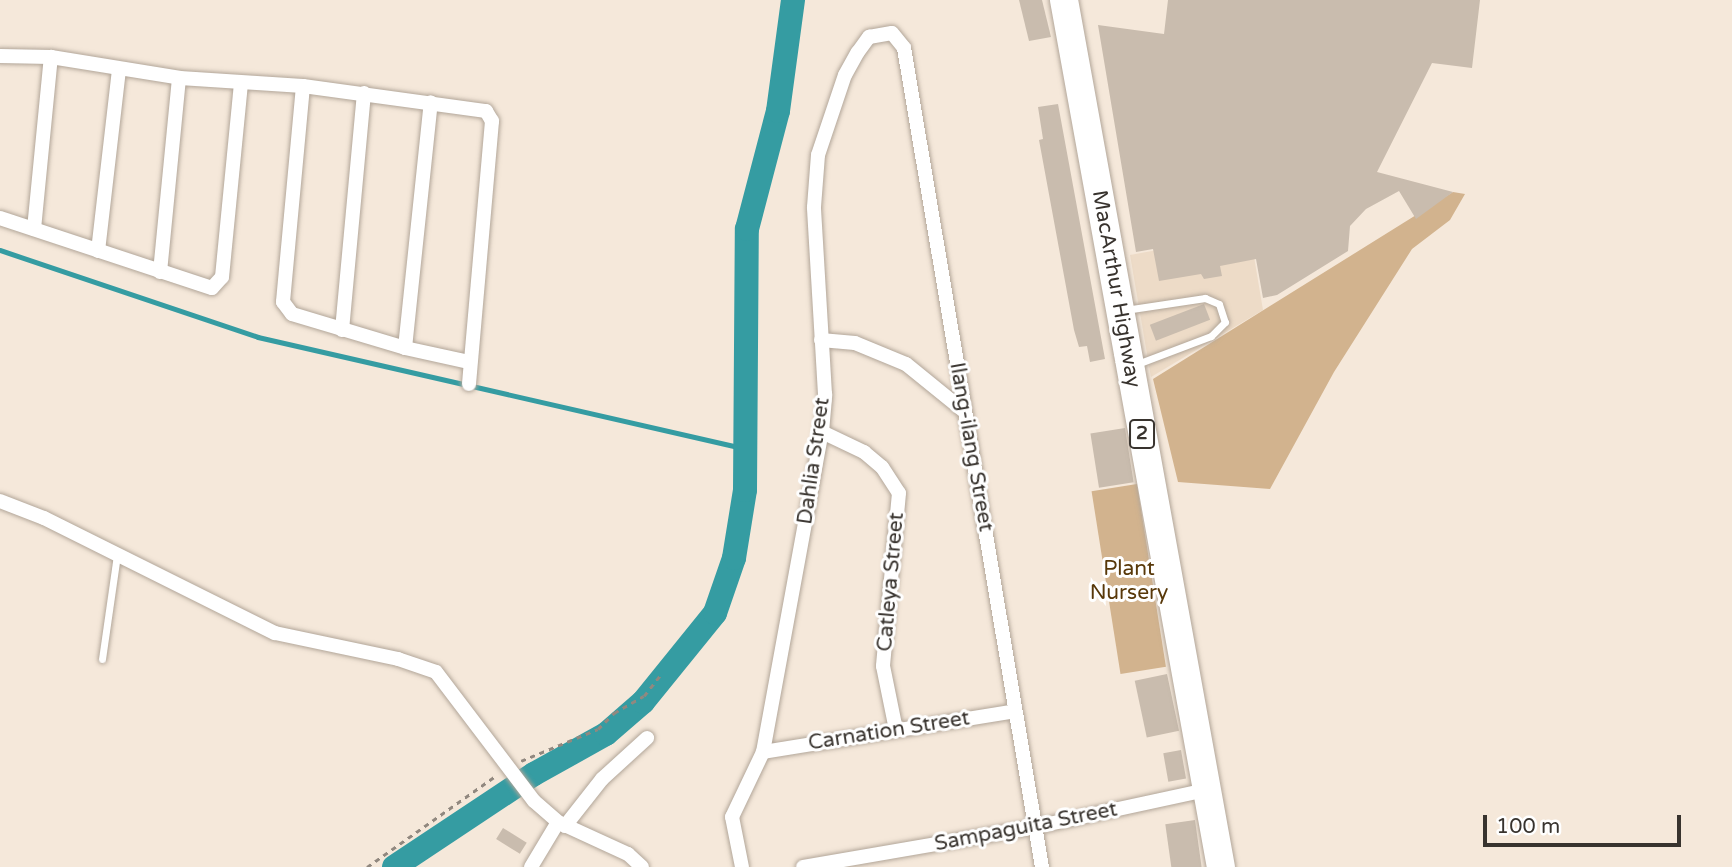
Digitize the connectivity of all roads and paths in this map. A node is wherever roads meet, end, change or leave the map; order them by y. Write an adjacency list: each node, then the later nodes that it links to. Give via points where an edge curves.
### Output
1 (1064, 0): 15 (highway, MacArthur Highway / 2)
2 (892, 33): 17 (street, Dahlia Street, via 869,37 858,52 845,75 818,155 814,207); 22 (street, Ilang-ilang Street, via 904,48)
3 (0, 55): 4 (street)
4 (51, 57): 5 (street); 12 (street)
5 (119, 69): 6 (street); 13 (street)
6 (179, 78): 7 (street); 14 (street)
7 (241, 84): 8 (street); 14 (street, via 222,277 212,288)
8 (303, 86): 9 (street); 16 (street, via 283,302 292,314)
9 (364, 93): 10 (street); 16 (street)
10 (430, 102): 18 (street); 19 (street, via 476,106 492,121)
11 (0, 218): 12 (street)
12 (34, 229): 13 (street)
13 (98, 251): 14 (street)
14 (160, 272)
15 (1121, 311): 20 (highway, MacArthur Highway / 2); 20 (lane, via 1205,298 1219,304 1224,322 1211,337)
16 (342, 330): 18 (street)
17 (821, 340): 22 (street, via 855,343 906,364); 23 (street, Dahlia Street)
18 (405, 348): 19 (street)
19 (469, 362): 21 (street)
20 (1130, 366): 33 (highway, MacArthur Highway / 2)
21 (469, 384)
22 (965, 412): 28 (street, Ilang-ilang Street)
23 (822, 432): 29 (street, Catleya Street, via 864,452 882,467 899,493 883,666); 31 (street, Dahlia Street)
24 (0, 501): 25 (street)
25 (117, 554): 26 (lane); 32 (street, via 275,634 398,659 436,672)
26 (102, 659)
27 (661, 674): 32 (path, via 644,696 614,713 598,729)
28 (1016, 711): 29 (street, Carnation Street); 35 (street, Ilang-ilang Street)
29 (896, 730): 31 (street, Carnation Street)
30 (647, 738): 34 (street)
31 (763, 752): 39 (street, Dahlia Street, via 732,817)
32 (512, 767): 34 (street, via 534,801); 36 (path)
33 (1206, 790): 35 (street, Sampaguita Street); 42 (highway, MacArthur Highway / 2)
34 (561, 824): 37 (street); 38 (street, via 628,853)
35 (1035, 827): 40 (street, Sampaguita Street); 41 (street, Ilang-ilang Street)
36 (367, 867)
37 (531, 867)
38 (642, 867)
39 (742, 867)
40 (803, 867)
41 (1042, 867)
42 (1221, 867)

